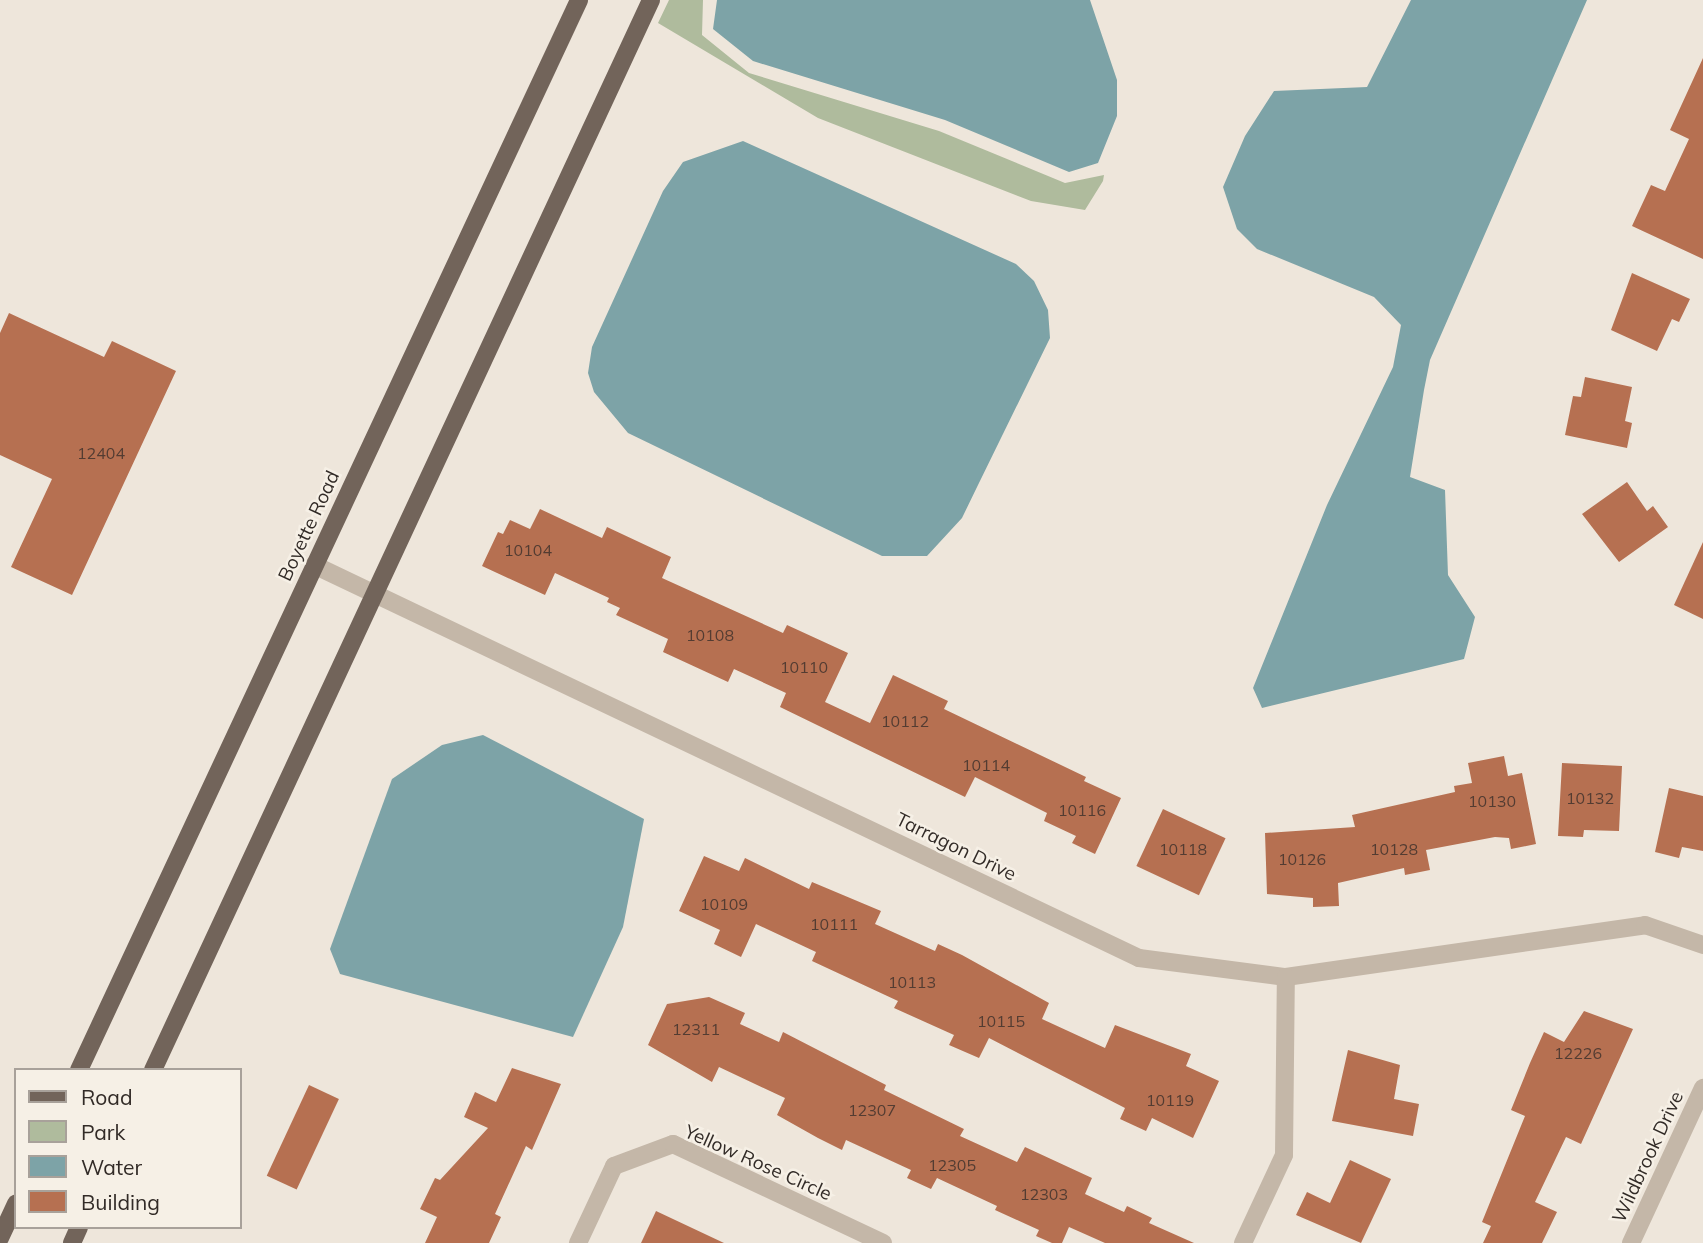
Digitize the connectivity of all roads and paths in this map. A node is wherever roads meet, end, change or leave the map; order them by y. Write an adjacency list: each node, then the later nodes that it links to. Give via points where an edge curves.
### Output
1 (579, 0): 3 (main road, Boyette Road)
2 (651, 0): 4 (main road)
3 (314, 565): 4 (street, Tarragon Drive); 7 (main road, Boyette Road)
4 (375, 593): 6 (street, Tarragon Drive, via 1139,958); 8 (main road)
5 (1703, 945): 6 (street, Tarragon Drive, via 1645,925)
6 (1286, 977): 14 (street, via 1284,1155)
7 (80, 1068)
8 (154, 1068)
9 (1703, 1088): 15 (street, Wildbrook Drive)
10 (14, 1208): 11 (main road)
11 (0, 1238)
12 (578, 1243): 13 (street, Yellow Rose Circle, via 614,1166 673,1144)
13 (883, 1243)
14 (1243, 1243)
15 (1631, 1243)

